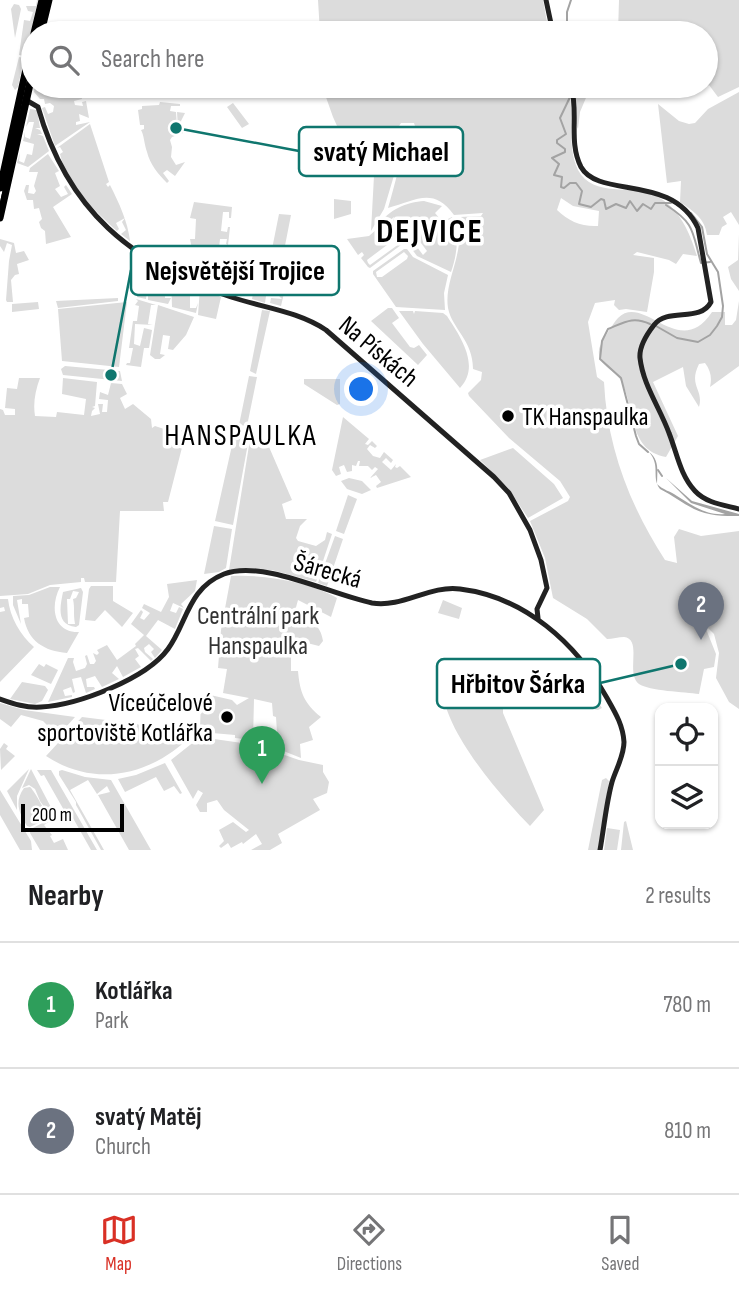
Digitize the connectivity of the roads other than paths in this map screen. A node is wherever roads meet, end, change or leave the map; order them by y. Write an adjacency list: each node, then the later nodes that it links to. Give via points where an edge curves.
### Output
1 (42, 0): 4 (main road)
2 (49, 0): 5 (main road)
3 (546, 0): 6 (street)
4 (37, 21)
5 (44, 21)
6 (550, 21)
7 (574, 98): 12 (street, via 577,154 587,174 599,182 655,192 677,205 698,228 711,295 709,307 662,318 653,327 640,349 643,374 691,486 703,498)
8 (24, 99): 9 (main road); 13 (street, Na Pískách, via 38,107 52,150 78,197 119,238 198,283 298,315 327,330 494,477 520,510 537,546 547,586)
9 (4, 172): 10 (main road); 11 (main road)
10 (0, 188)
11 (0, 218)
12 (739, 509)
13 (538, 618): 14 (street, Šárecká, via 497,598 461,589 383,604 274,575 225,573 192,601 168,649 145,670 69,702 27,707); 15 (street, Šárecká, via 590,670 622,727 624,745 611,784)
14 (0, 699)
15 (600, 850)

